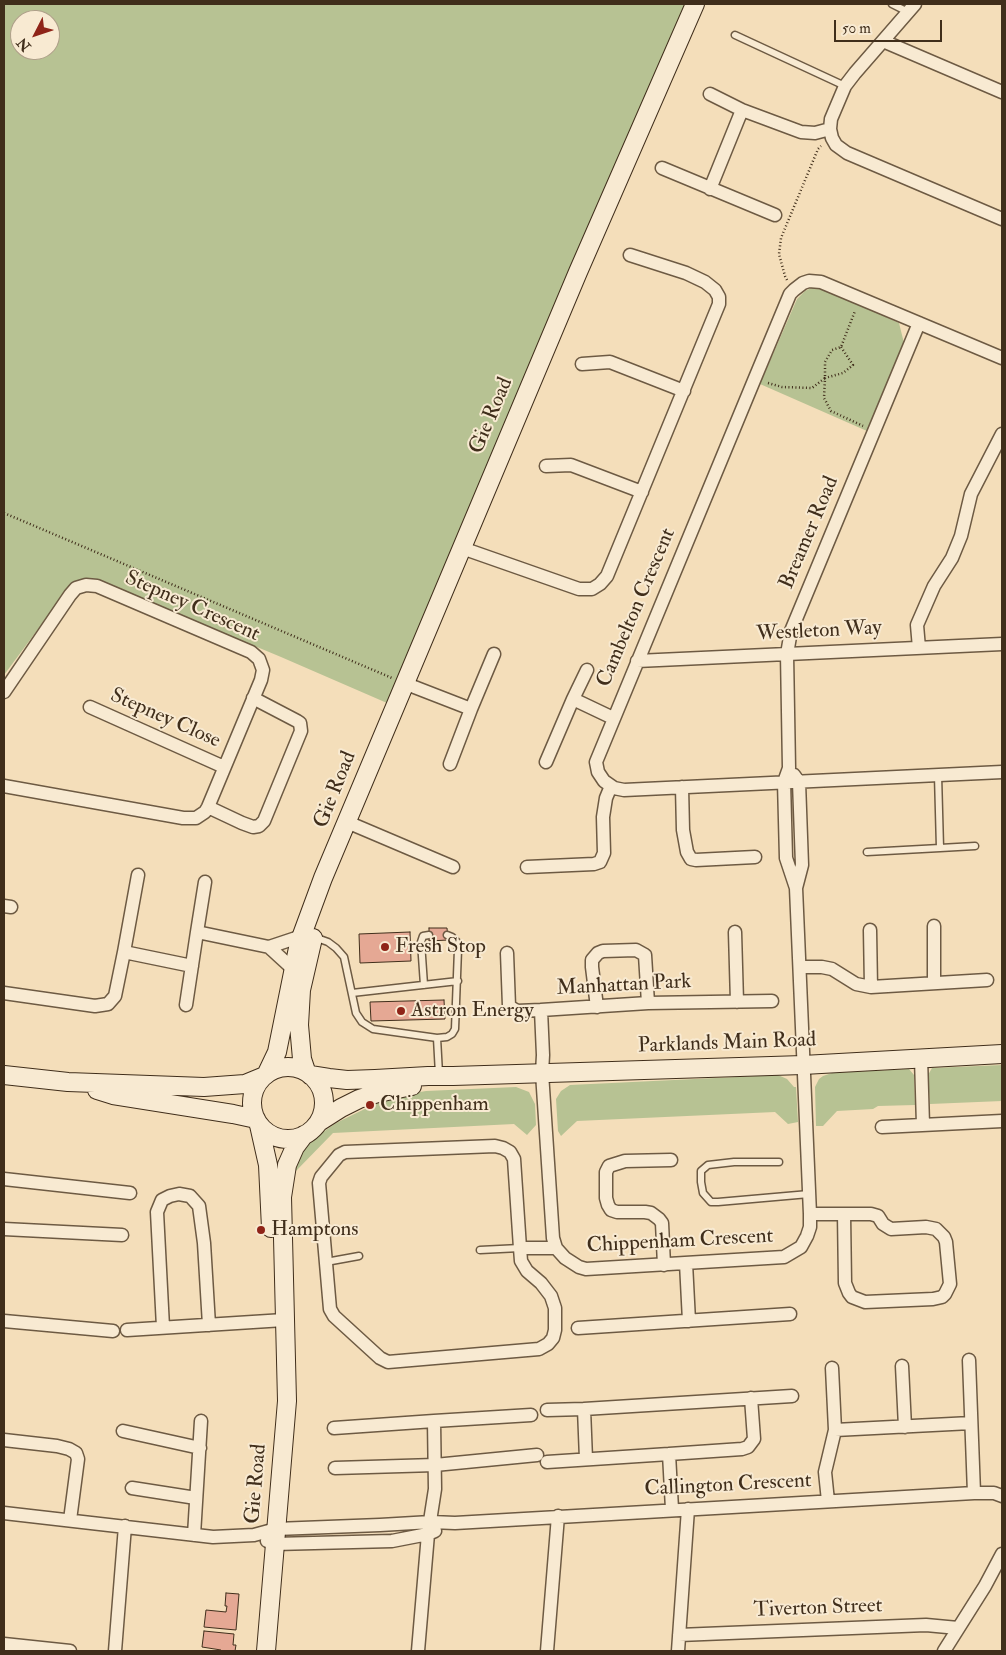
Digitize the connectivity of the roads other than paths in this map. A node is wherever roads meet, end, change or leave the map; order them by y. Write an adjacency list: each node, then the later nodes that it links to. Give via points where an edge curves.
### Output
1 (695, 4): 23 (street, Gie Road)
2 (892, 4): 3 (lane)
3 (912, 8): 5 (street)
4 (735, 35): 6 (lane)
5 (883, 40): 6 (street); 7 (street)
6 (845, 86): 10 (street, via 831,119)
7 (1002, 92)
8 (710, 94): 9 (street)
9 (742, 110): 10 (street, via 801,132); 12 (street)
10 (831, 133): 14 (street, via 836,145 846,153)
11 (662, 168): 12 (street)
12 (710, 189): 13 (street)
13 (775, 215)
14 (1002, 219)
15 (630, 255): 19 (street, via 686,273 705,282 719,297 716,315)
16 (919, 323): 17 (street); 27 (street, Breamer Road, via 791,631); 28 (street, Cambelton Crescent, via 815,281 803,283 790,294)
17 (1002, 358)
18 (582, 364): 19 (street, via 610,362)
19 (684, 391): 22 (street)
20 (1002, 434): 25 (street, via 971,494 952,558 934,586 917,625)
21 (546, 466): 22 (street, via 571,465)
22 (642, 492): 23 (street, via 606,576 592,589 579,589 501,562)
23 (463, 544): 30 (street, Gie Road)
24 (1002, 644): 25 (street, Westleton Way)
25 (919, 648): 27 (street, Westleton Way)
26 (494, 654): 35 (street)
27 (787, 654): 28 (street, Westleton Way); 40 (street, Breamer Road)
28 (637, 661): 36 (street, Cambelton Crescent)
29 (587, 670): 33 (street)
30 (404, 683): 35 (street); 49 (street, Gie Road)
31 (4, 692): 32 (street, Stepney Crescent, via 73,592 80,586 92,585 255,656 262,664 263,675)
32 (253, 698): 39 (street, Stepney Crescent); 48 (street, via 300,723 301,731 264,821 253,827)
33 (573, 700): 36 (street); 37 (street)
34 (90, 707): 39 (street, Stepney Close)
35 (471, 709): 38 (street)
36 (613, 718): 46 (street, Cambelton Crescent, via 596,762 600,776)
37 (546, 762)
38 (450, 764)
39 (224, 766): 48 (street, Stepney Crescent)
40 (789, 768): 43 (street, Breamer Road); 44 (street)
41 (1002, 772): 42 (street)
42 (938, 775): 44 (street); 51 (lane)
43 (784, 782): 44 (street); 47 (street); 58 (street, via 786,858)
44 (799, 782): 58 (street, via 802,865)
45 (4, 786): 48 (street, via 187,819 201,815)
46 (611, 786): 47 (street, via 624,790); 55 (street, via 603,817 604,853 600,862)
47 (682, 787): 53 (street, via 683,830 691,859)
48 (208, 807)
49 (347, 822): 54 (street); 65 (street, Gie Road, via 317,893)
50 (975, 846): 51 (lane)
51 (940, 848): 52 (lane)
52 (867, 852)
53 (756, 857)
54 (453, 867)
55 (527, 867)
56 (138, 875): 67 (street)
57 (205, 882): 61 (street)
58 (796, 888): 70 (street, Chippenham Crescent)
59 (934, 926): 74 (street)
60 (870, 930): 76 (street)
61 (197, 932): 66 (street); 69 (street)
62 (735, 932): 80 (street)
63 (429, 934): 75 (lane, via 421,942)
64 (447, 935): 73 (lane, via 457,942)
65 (307, 936): 66 (street); 71 (street, Gie Road); 78 (lane, via 328,942 344,957); 89 (street, Gie Road, via 299,1024 302,1059)
66 (269, 947): 71 (street)
67 (124, 952): 69 (street); 77 (street, via 115,996 108,1004 95,1006)
68 (508, 953): 84 (street, via 509,1006 517,1011)
69 (192, 966): 82 (street)
70 (800, 967): 76 (street, via 822,966); 88 (street, Chippenham Crescent)
71 (293, 969): 91 (street, Gie Road, via 277,1052)
72 (987, 980): 74 (street)
73 (458, 981): 75 (lane); 85 (lane, via 455,1029 446,1037)
74 (934, 982): 76 (street)
75 (424, 985): 78 (lane)
76 (871, 988)
77 (4, 993)
78 (352, 993): 85 (lane, via 356,1013 373,1029)
79 (772, 1001): 80 (street, Manhattan Park)
80 (737, 1002): 81 (street, Manhattan Park)
81 (648, 1003): 83 (street, Manhattan Park); 83 (street, via 644,955 636,950 603,952 595,956 592,967)
82 (186, 1004)
83 (597, 1007): 84 (street, Manhattan Park)
84 (541, 1010): 90 (street, Manhattan Park)
85 (437, 1038): 92 (lane)
86 (1002, 1054): 87 (street, Parklands Main Road)
87 (921, 1058): 88 (street, Parklands Main Road); 98 (street)
88 (803, 1065): 90 (street, Parklands Main Road); 105 (street, Chippenham Crescent)
89 (308, 1073): 91 (street, via 285,1066); 92 (street, Parklands Main Road, via 347,1080); 97 (street, via 319,1085 324,1099)
90 (542, 1073): 92 (street, Parklands Main Road); 111 (street, Chippenham Crescent)
91 (264, 1075): 94 (street, via 245,1084 204,1087); 96 (street, via 252,1096)
92 (444, 1078): 97 (street, Parklands Main Road, via 369,1096)
93 (4, 1080): 94 (street)
94 (68, 1082): 96 (street, via 113,1095 233,1114)
95 (1002, 1121): 98 (street)
96 (257, 1122): 100 (street, via 277,1137 291,1139); 118 (street, Gie Road, via 266,1149 272,1251 278,1302)
97 (318, 1122): 100 (street)
98 (922, 1125): 99 (street)
99 (882, 1127)
100 (304, 1135): 118 (street, Gie Road, via 287,1165 283,1189)
101 (671, 1160): 116 (street, via 625,1160 609,1166 606,1172 606,1198 611,1210 645,1212 662,1223)
102 (779, 1162): 105 (lane, via 708,1165 701,1171 703,1193 711,1202)
103 (4, 1178): 104 (street)
104 (130, 1193)
105 (809, 1194): 106 (street, Chippenham Crescent)
106 (810, 1214): 107 (street); 115 (street, Chippenham Crescent, via 808,1236 801,1247 784,1257)
107 (844, 1214): 107 (street, via 874,1214 892,1229 926,1227 940,1232 946,1242 948,1256 950,1284 945,1294 933,1299 865,1302 852,1297 846,1288)
108 (4, 1229): 109 (street)
109 (122, 1235)
110 (520, 1248): 111 (street); 112 (lane); 114 (street, via 514,1159 503,1148 345,1152 339,1155 319,1183); 114 (street, via 521,1261 527,1271 551,1296 555,1330 548,1344 539,1349 388,1362 334,1316 330,1309)
111 (556, 1248): 116 (street, Chippenham Crescent, via 565,1258 586,1269)
112 (480, 1250)
113 (359, 1256): 114 (lane)
114 (326, 1262)
115 (686, 1263): 116 (street, Chippenham Crescent); 120 (street)
116 (664, 1264)
117 (790, 1314): 120 (street)
118 (284, 1320): 121 (street); 160 (street, Gie Road, via 287,1401)
119 (4, 1321): 125 (street)
120 (689, 1321): 123 (street)
121 (208, 1325): 122 (street); 122 (street, via 199,1206 190,1196 179,1194 162,1200 157,1212)
122 (163, 1327): 124 (street)
123 (578, 1328)
124 (127, 1330)
125 (113, 1331)
126 (970, 1360): 136 (street)
127 (902, 1366): 137 (street)
128 (832, 1368): 139 (street)
129 (792, 1396): 130 (street)
130 (751, 1398): 131 (street); 143 (street, via 754,1439 748,1447)
131 (584, 1409): 132 (street); 144 (street)
132 (547, 1410)
133 (531, 1415): 135 (street)
134 (201, 1421): 142 (street)
135 (434, 1421): 138 (street); 145 (street)
136 (971, 1423): 137 (street); 148 (street)
137 (904, 1427): 139 (street)
138 (334, 1428)
139 (835, 1430): 151 (street, via 825,1472)
140 (123, 1431): 142 (street)
141 (4, 1440): 156 (street, via 57,1446 76,1453 78,1459)
142 (200, 1448): 150 (street)
143 (669, 1454): 144 (street); 153 (street)
144 (586, 1459): 145 (street, via 542,1458)
145 (435, 1465): 146 (street); 158 (street)
146 (335, 1468)
147 (132, 1488): 150 (street)
148 (974, 1493): 149 (street, Callington Crescent); 151 (street, Callington Crescent)
149 (1002, 1496)
150 (196, 1498): 159 (street)
151 (828, 1501): 152 (street, Callington Crescent)
152 (688, 1509): 153 (street, Callington Crescent); 163 (street)
153 (672, 1510): 155 (street, Callington Crescent)
154 (4, 1513): 156 (street)
155 (558, 1516): 158 (street, Callington Crescent, via 455,1522); 169 (street)
156 (70, 1520): 157 (street)
157 (125, 1526): 159 (street); 166 (street)
158 (429, 1528): 160 (street, Callington Crescent, via 392,1540); 168 (street)
159 (194, 1535): 160 (street)
160 (276, 1537): 167 (street, Gie Road)
161 (1002, 1554): 162 (street)
162 (958, 1628): 163 (street, Tiverton Street, via 926,1625); 171 (street)
163 (679, 1635): 170 (street)
164 (4, 1644): 165 (street)
165 (70, 1651)
166 (115, 1651)
167 (266, 1651)
168 (418, 1651)
169 (547, 1651)
170 (678, 1651)
171 (944, 1651)

